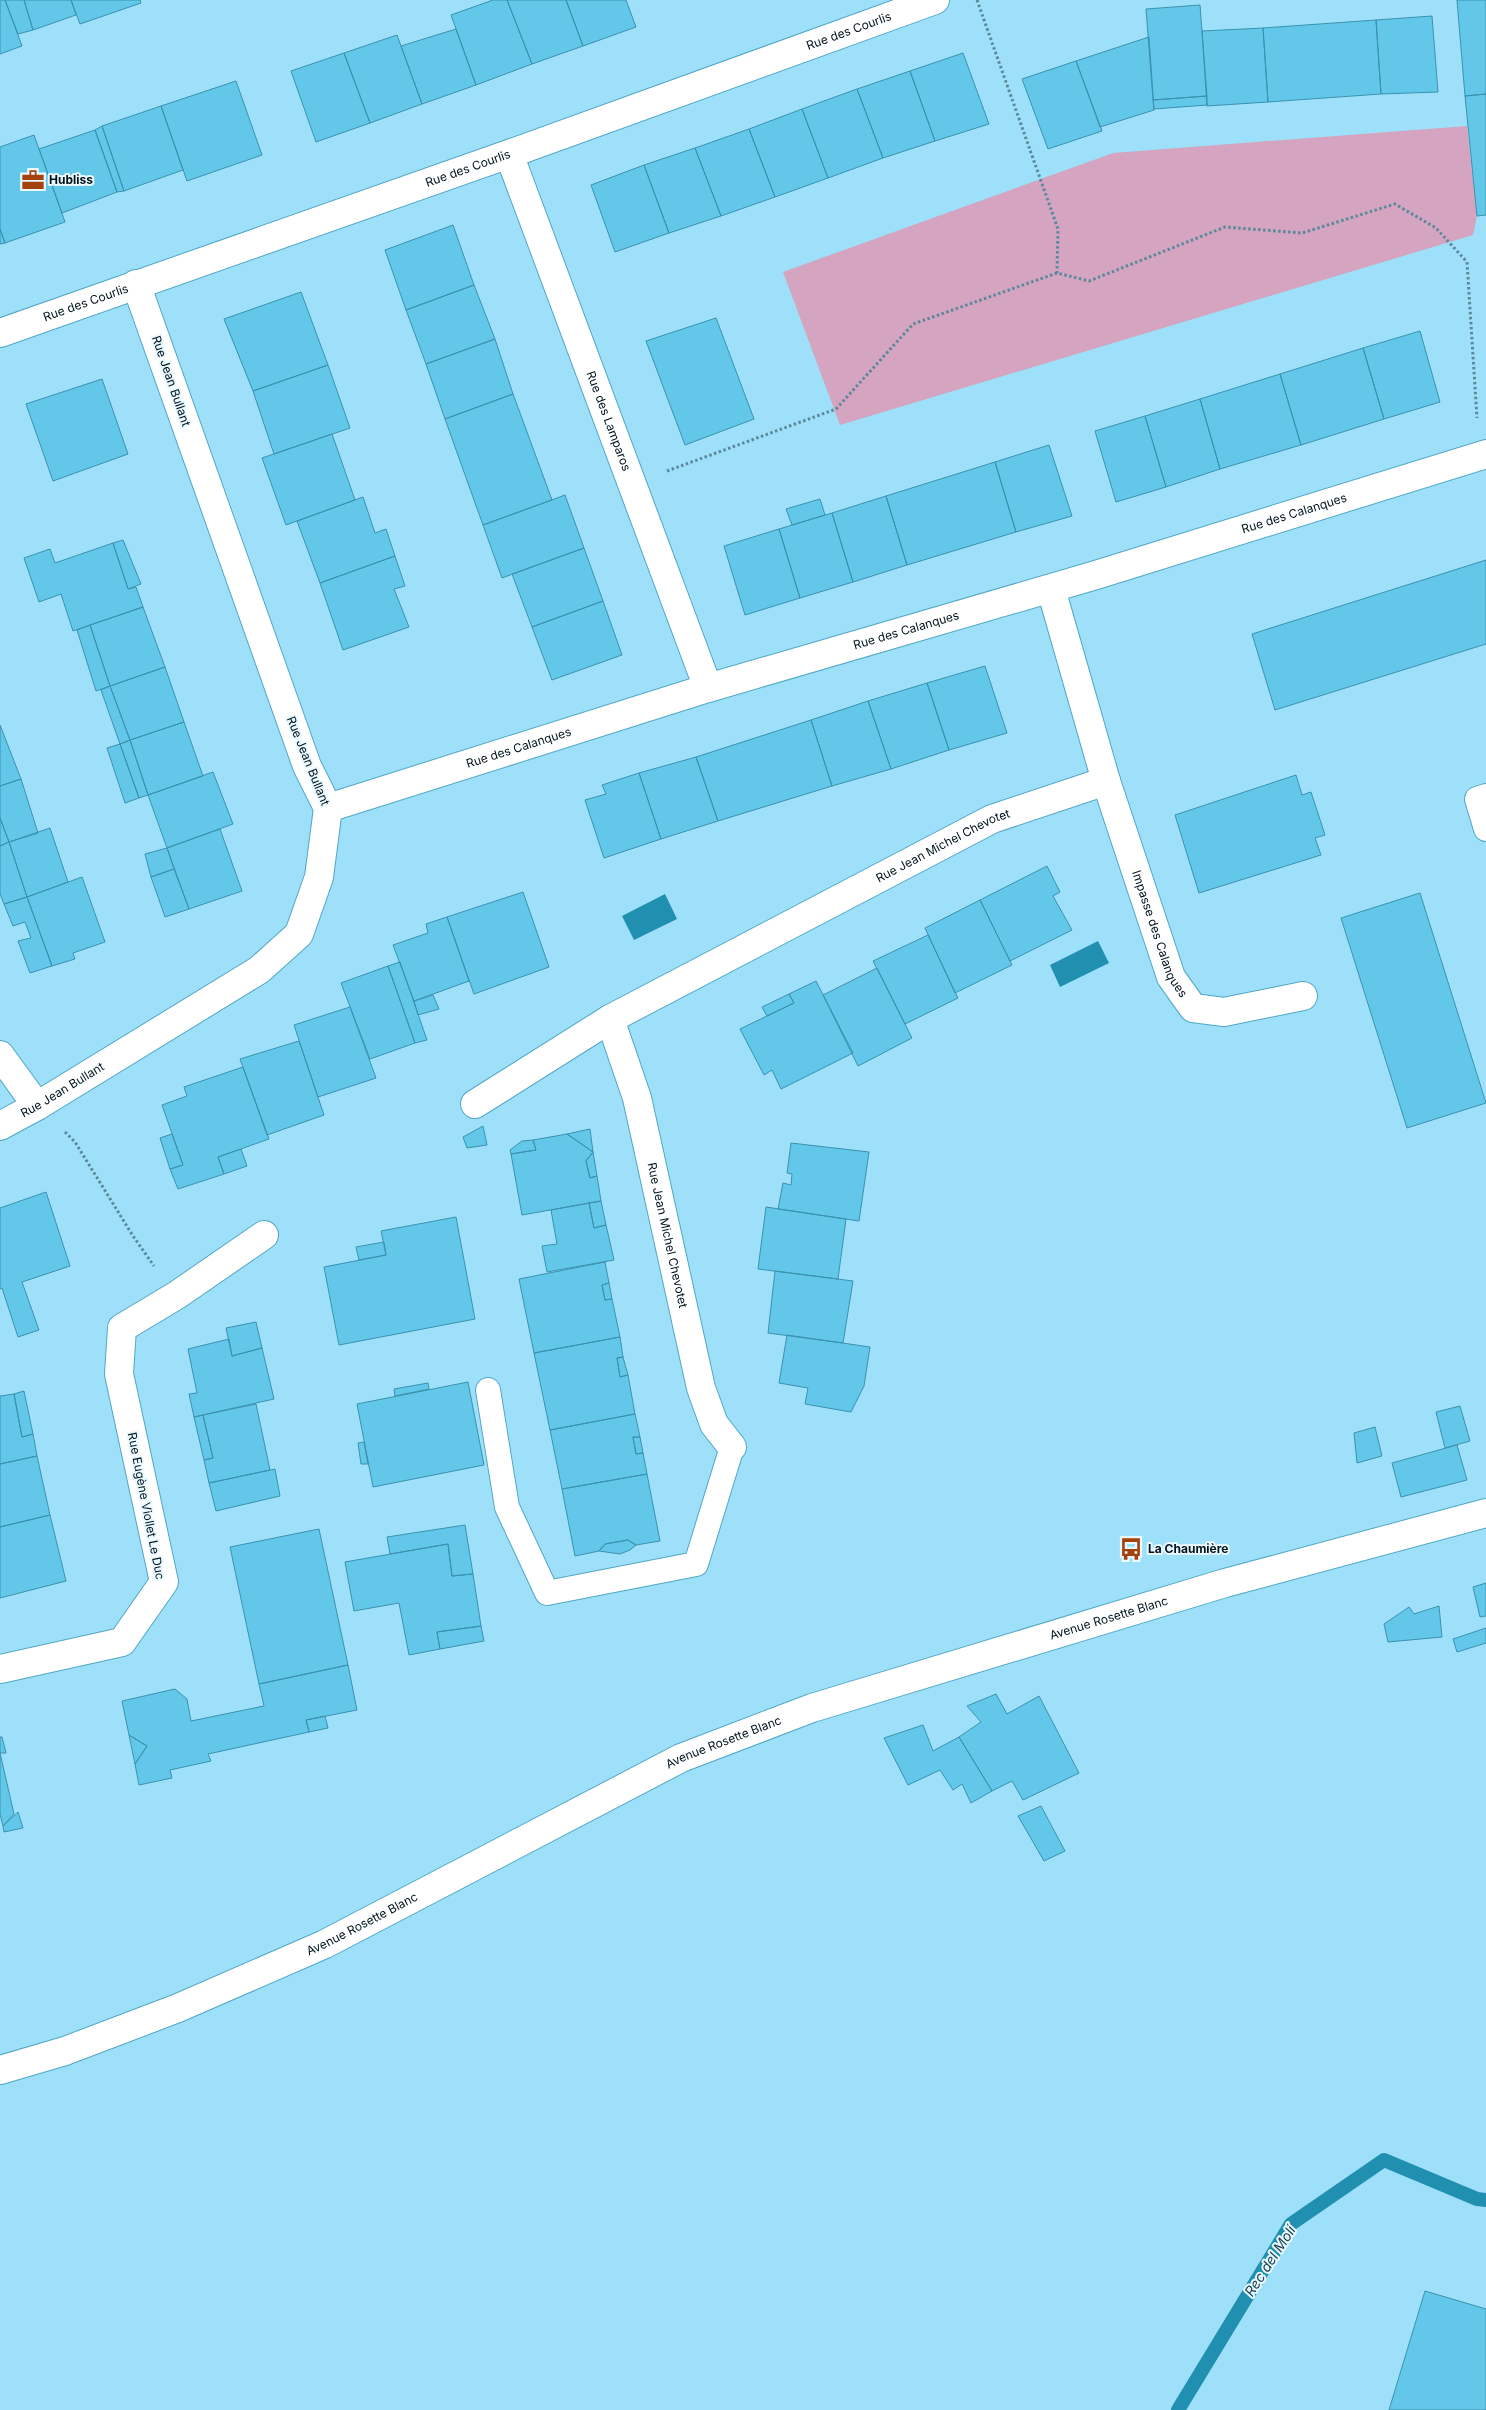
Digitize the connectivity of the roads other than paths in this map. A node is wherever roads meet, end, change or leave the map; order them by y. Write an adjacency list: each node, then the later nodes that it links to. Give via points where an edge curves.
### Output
1 (935, 0): 2 (street, Rue des Courlis)
2 (509, 154): 3 (street, Rue des Courlis); 7 (street, Rue des Lamparos)
3 (136, 284): 4 (street, Rue des Courlis); 10 (street, Rue Jean Bullant, via 307,766)
4 (0, 334)
5 (1483, 455): 6 (street, Rue des Calanques)
6 (1051, 588): 7 (street, Rue des Calanques); 8 (street)
7 (708, 688): 10 (street, Rue des Calanques)
8 (1106, 781): 12 (street, Impasse des Calanques, via 1172,977 1193,1008 1224,1012); 13 (street, Rue Jean Michel Chevotet, via 992,819)
9 (1486, 796): 11 (lane, via 1477,799)
10 (328, 808): 16 (street, Rue Jean Bullant, via 319,877 299,934 259,970)
11 (1486, 829)
12 (1303, 996)
13 (610, 1019): 15 (street, Rue Jean Michel Chevotet); 20 (street, Rue Jean Michel Chevotet, via 637,1098 701,1388 714,1424)
14 (0, 1055): 16 (street)
15 (475, 1104)
16 (38, 1106): 17 (street, Rue Jean Bullant)
17 (0, 1126)
18 (264, 1235): 22 (street, Rue Eugène Viollet Le Duc, via 177,1295 122,1328 119,1374 164,1582 122,1642)
19 (488, 1390): 20 (lane, via 507,1507 547,1593 696,1564)
20 (732, 1447)
21 (1486, 1513): 23 (street, Avenue Rosette Blanc, via 1225,1583 812,1708 681,1758 316,1948 178,2008 65,2051)
22 (0, 1669)
23 (0, 2070)

